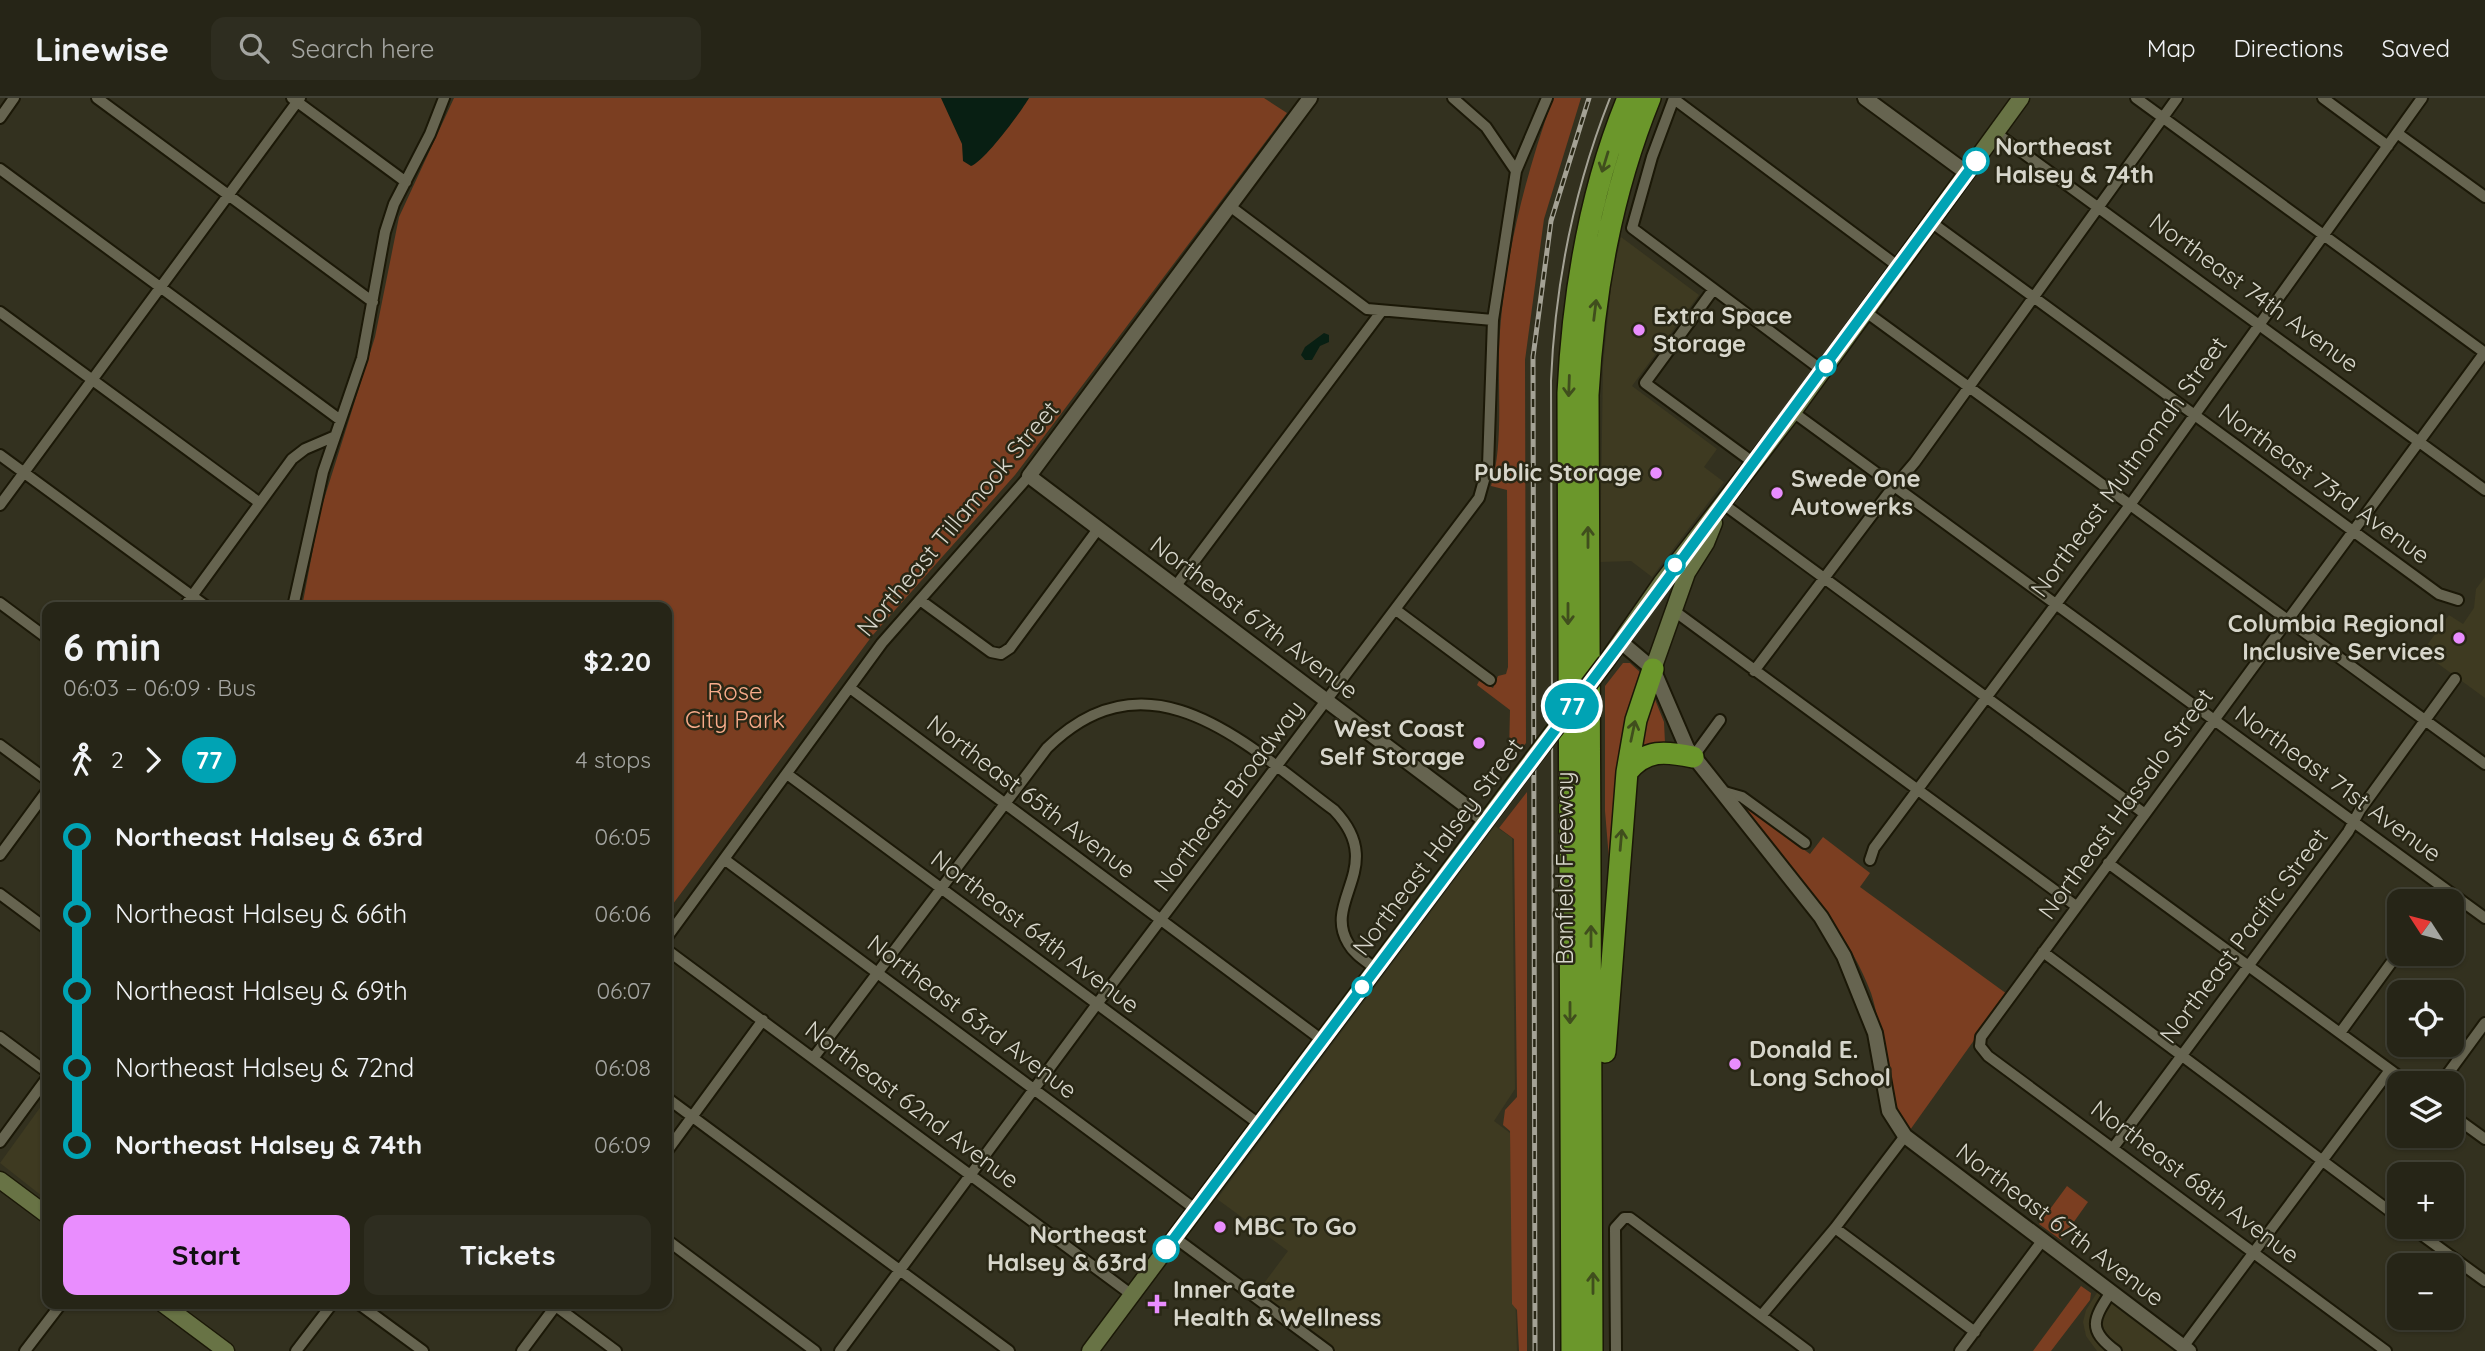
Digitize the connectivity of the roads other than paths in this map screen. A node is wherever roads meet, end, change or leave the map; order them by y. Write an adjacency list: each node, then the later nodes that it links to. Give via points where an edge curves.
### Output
1 (14, 98): 17 (street)
2 (97, 98): 26 (street)
3 (444, 98): 25 (street)
4 (1310, 98): 28 (street, Northeast Tillamook Street)
5 (1453, 98): 23 (street, via 1486,127)
6 (1547, 98): 23 (street, Northeast Broadway)
7 (1628, 98): 182 (highway, Banfield Freeway, one-way to 182, via 1590,216 1569,370)
8 (1650, 98): 147 (highway, Banfield Freeway, one-way to 8, via 1588,395 1605,243 1618,188)
9 (1674, 98): 32 (street); 34 (street, via 1632,228)
10 (1866, 98): 24 (street)
11 (2021, 98): 19 (main road, Northeast Halsey Street)
12 (2136, 98): 18 (street)
13 (2177, 98): 18 (street)
14 (2323, 98): 21 (street)
15 (2422, 98): 20 (street, Northeast Multnomah Street)
16 (296, 99): 25 (street); 26 (street)
17 (0, 118)
18 (2163, 118): 29 (street); 31 (street)
19 (1996, 133): 24 (main road, Northeast Halsey Street); 29 (street, Northeast 74th Avenue)
20 (2397, 133): 21 (street, Northeast Multnomah Street); 27 (street)
21 (2388, 146): 31 (street, Northeast Multnomah Street)
22 (0, 169): 33 (street)
23 (1516, 171): 40 (street, Northeast Broadway)
24 (1967, 173): 30 (main road, Northeast Halsey Street)
25 (406, 182): 36 (street, via 384,232)
26 (229, 195): 33 (street); 36 (street)
27 (2485, 198)
28 (1231, 207): 38 (street, via 1367,309); 54 (street, Northeast Tillamook Street)
29 (2098, 208): 35 (street); 41 (street, Northeast 74th Avenue)
30 (1931, 222): 32 (main road, Northeast Halsey Street); 35 (street, Northeast 73rd Avenue)
31 (2324, 235): 41 (street, Northeast Multnomah Street); 42 (street)
32 (1899, 267): 39 (main road, Northeast Halsey Street)
33 (160, 287): 44 (street); 48 (street)
34 (1713, 290): 43 (street); 52 (street, via 1645,383)
35 (2034, 298): 45 (street); 47 (street, Northeast 73rd Avenue)
36 (373, 302): 48 (street, via 362,358)
37 (0, 312): 44 (street)
38 (1381, 312): 40 (street); 64 (street)
39 (1866, 312): 43 (main road, Northeast Halsey Street); 45 (street)
40 (1493, 320): 73 (street, Northeast Broadway, via 1488,466 1483,488)
41 (2259, 325): 47 (street, Northeast Multnomah Street); 50 (street, Northeast 74th Avenue)
42 (2485, 353): 50 (street, Northeast Hassalo Street)
43 (1823, 371): 46 (main road, Northeast Halsey Street)
44 (92, 380): 53 (street); 57 (street)
45 (1970, 387): 55 (street); 60 (street)
46 (1793, 412): 52 (main road, Northeast Halsey Street); 55 (street, Northeast 71st Avenue)
47 (2194, 415): 60 (street, Northeast Multnomah Street); 62 (street, Northeast 73rd Avenue)
48 (339, 419): 49 (street)
49 (332, 437): 57 (street, via 292,459); 70 (street)
50 (2418, 441): 56 (street, Northeast 74th Avenue); 62 (street, Northeast Hassalo Street)
51 (0, 454): 53 (street)
52 (1754, 463): 58 (main road, Northeast Halsey Street)
53 (24, 472): 59 (street); 65 (street)
54 (1028, 477): 61 (street, Northeast 67th Avenue); 66 (street, Northeast Tillamook Street)
55 (1894, 486): 63 (street); 72 (street, Northeast 71st Avenue)
56 (2485, 491)
57 (260, 503): 65 (street)
58 (1722, 503): 63 (street); 74 (main road); 77 (main road, Northeast Halsey Street)
59 (0, 505)
60 (2130, 505): 72 (street, Northeast Multnomah Street); 75 (street)
61 (1098, 529): 64 (street, Northeast 67th Avenue); 66 (street, via 1001,654 991,652)
62 (2353, 530): 67 (street, Northeast 73rd Avenue, via 2439,594); 75 (street, Northeast Hassalo Street)
63 (1825, 579): 79 (street); 83 (street)
64 (1175, 587): 84 (street, Northeast 67th Avenue)
65 (192, 596): 68 (street); 69 (street)
66 (920, 600): 82 (street, Northeast Tillamook Street)
67 (2458, 600)
68 (188, 602)
69 (200, 602)
70 (294, 602)
71 (0, 603): 76 (street)
72 (2056, 604): 83 (street, Northeast Multnomah Street); 86 (street, Northeast 71st Avenue)
73 (1396, 610): 81 (street); 84 (street, Northeast Broadway)
74 (1672, 610): 78 (main road); 79 (street)
75 (2288, 620): 86 (street, Northeast Hassalo Street); 87 (street)
76 (42, 634)
77 (1621, 642): 78 (street); 100 (main road, Northeast Halsey Street, bridge)
78 (1653, 668): 89 (street); 92 (highway, one-way to 78, via 1636,720)
79 (1754, 671): 95 (street)
80 (2455, 679): 87 (street, Northeast Pacific Street)
81 (1490, 680)
82 (850, 688): 93 (street, Northeast Tillamook Street); 98 (street, Northeast 65th Avenue)
83 (1985, 697): 95 (street, Northeast Multnomah Street); 99 (street)
84 (1328, 701): 91 (street, Northeast Broadway); 100 (street, Northeast 67th Avenue)
85 (1720, 720): 89 (street)
86 (2214, 720): 99 (street, Northeast Hassalo Street); 101 (street, Northeast 71st Avenue)
87 (2425, 720): 90 (street); 101 (street, Northeast Pacific Street)
88 (0, 745): 94 (street)
89 (1693, 757): 92 (highway, via 1664,751 1646,755); 96 (street)
90 (2485, 764)
91 (1277, 768): 98 (street, via 1206,718 1165,706 1129,706 1066,730); 113 (street, Northeast Broadway); 120 (street, via 1334,810 1352,835 1356,868 1342,925 1352,949)
92 (1627, 772): 147 (highway, one-way to 92, via 1601,1134)
93 (787, 774): 104 (street, Northeast Tillamook Street); 107 (street, Northeast 64th Avenue)
94 (42, 776)
95 (1917, 790): 105 (street, Northeast Multnomah Street); 111 (street)
96 (1720, 791): 102 (street, via 1742,797); 140 (street, via 1821,917 1844,956 1875,1033 1889,1111)
97 (42, 798): 103 (street)
98 (1004, 803): 107 (street); 113 (street, Northeast 65th Avenue)
99 (2145, 814): 106 (street, Northeast Hassalo Street)
100 (1486, 821): 120 (main road, Northeast Halsey Street)
101 (2353, 822): 108 (street, Northeast 71st Avenue); 119 (street, Northeast Pacific Street)
102 (1805, 843)
103 (0, 855)
104 (724, 859): 115 (street, Northeast Tillamook Street); 121 (street, Northeast 63rd Avenue)
105 (1870, 860)
106 (2108, 863): 111 (street, Northeast Hassalo Street); 119 (street)
107 (941, 888): 121 (street); 122 (street, Northeast 64th Avenue)
108 (2445, 889)
109 (0, 894): 114 (street)
110 (2464, 903): 112 (street, Northeast 71st Avenue)
111 (2076, 906): 116 (street, Northeast Hassalo Street)
112 (2485, 918)
113 (1161, 919): 122 (street, Northeast Broadway); 127 (street, Northeast 65th Avenue)
114 (42, 925)
115 (672, 930)
116 (2043, 952): 128 (street, Northeast Hassalo Street, via 1981,1037); 130 (street)
117 (672, 954): 123 (street, Northeast 62nd Avenue)
118 (2389, 966): 125 (street)
119 (2249, 967): 125 (street); 130 (street, Northeast Pacific Street)
120 (1376, 969): 127 (main road, Northeast Halsey Street)
121 (877, 973): 129 (street); 135 (street, Northeast 63rd Avenue)
122 (1097, 1004): 135 (street, Northeast Broadway); 138 (street, Northeast 64th Avenue)
123 (763, 1020): 129 (street, Northeast 62nd Avenue); 137 (street)
124 (2485, 1023): 133 (street)
125 (2340, 1033): 132 (street)
126 (0, 1037): 131 (street)
127 (1322, 1040): 138 (main road, Northeast Halsey Street)
128 (1980, 1046): 144 (street, Northeast 68th Avenue, via 1982,1052)
129 (814, 1057): 146 (street, Northeast 62nd Avenue)
130 (2181, 1057): 144 (street, Northeast Pacific Street); 145 (street)
131 (42, 1068)
132 (2390, 1070): 145 (street)
133 (2450, 1071)
134 (42, 1085): 142 (street)
135 (1033, 1089): 146 (street, Northeast Broadway); 149 (street, Northeast 63rd Avenue)
136 (672, 1102): 137 (street)
137 (692, 1116): 143 (street); 158 (street)
138 (1259, 1124): 149 (main road, Northeast Halsey Street)
139 (2464, 1124): 141 (street)
140 (1905, 1136): 152 (street); 155 (street, Northeast 67th Avenue)
141 (2485, 1139)
142 (0, 1142)
143 (672, 1144)
144 (2113, 1148): 157 (street, Northeast 68th Avenue)
145 (2322, 1161): 150 (street); 157 (street)
146 (969, 1175): 158 (street, Northeast Broadway); 161 (street, Northeast 62nd Avenue)
147 (1593, 1176): 183 (highway, Banfield Freeway, one-way to 147)
148 (0, 1180): 151 (main road)
149 (1195, 1209): 153 (main road, Northeast Halsey Street)
150 (2387, 1209)
151 (42, 1211)
152 (1835, 1228): 168 (street); 169 (street)
153 (1174, 1237): 161 (main road, Northeast Halsey Street); 181 (street)
154 (2427, 1239): 159 (street)
155 (2042, 1241): 160 (street, Northeast 67th Avenue); 169 (street)
156 (672, 1244): 177 (street)
157 (2252, 1253): 170 (street); 188 (street, Northeast 68th Avenue)
158 (899, 1270): 178 (street, Northeast Broadway); 179 (street)
159 (2485, 1281)
160 (2111, 1292): 170 (street, Northeast 67th Avenue); 187 (street, via 2095,1325 2100,1338)
161 (1132, 1294): 180 (main road, Northeast Halsey Street)
162 (57, 1309): 171 (street)
163 (170, 1309): 172 (main road)
164 (328, 1309): 173 (street)
165 (366, 1309): 174 (street)
166 (552, 1309): 175 (street)
167 (560, 1309): 176 (street)
168 (1760, 1315): 184 (street, via 1630,1218 1621,1219 1615,1227); 185 (street)
169 (1975, 1332): 186 (street)
170 (2186, 1349)
171 (26, 1351)
172 (226, 1351)
173 (296, 1351)
174 (423, 1351)
175 (522, 1351)
176 (616, 1351)
177 (815, 1351)
178 (840, 1351)
179 (1009, 1351)
180 (1090, 1351)
181 (1328, 1351)
182 (1572, 1351)
183 (1592, 1351)
184 (1616, 1351)
185 (1808, 1351)
186 (1961, 1351)
187 (2116, 1351)
188 (2385, 1351)

